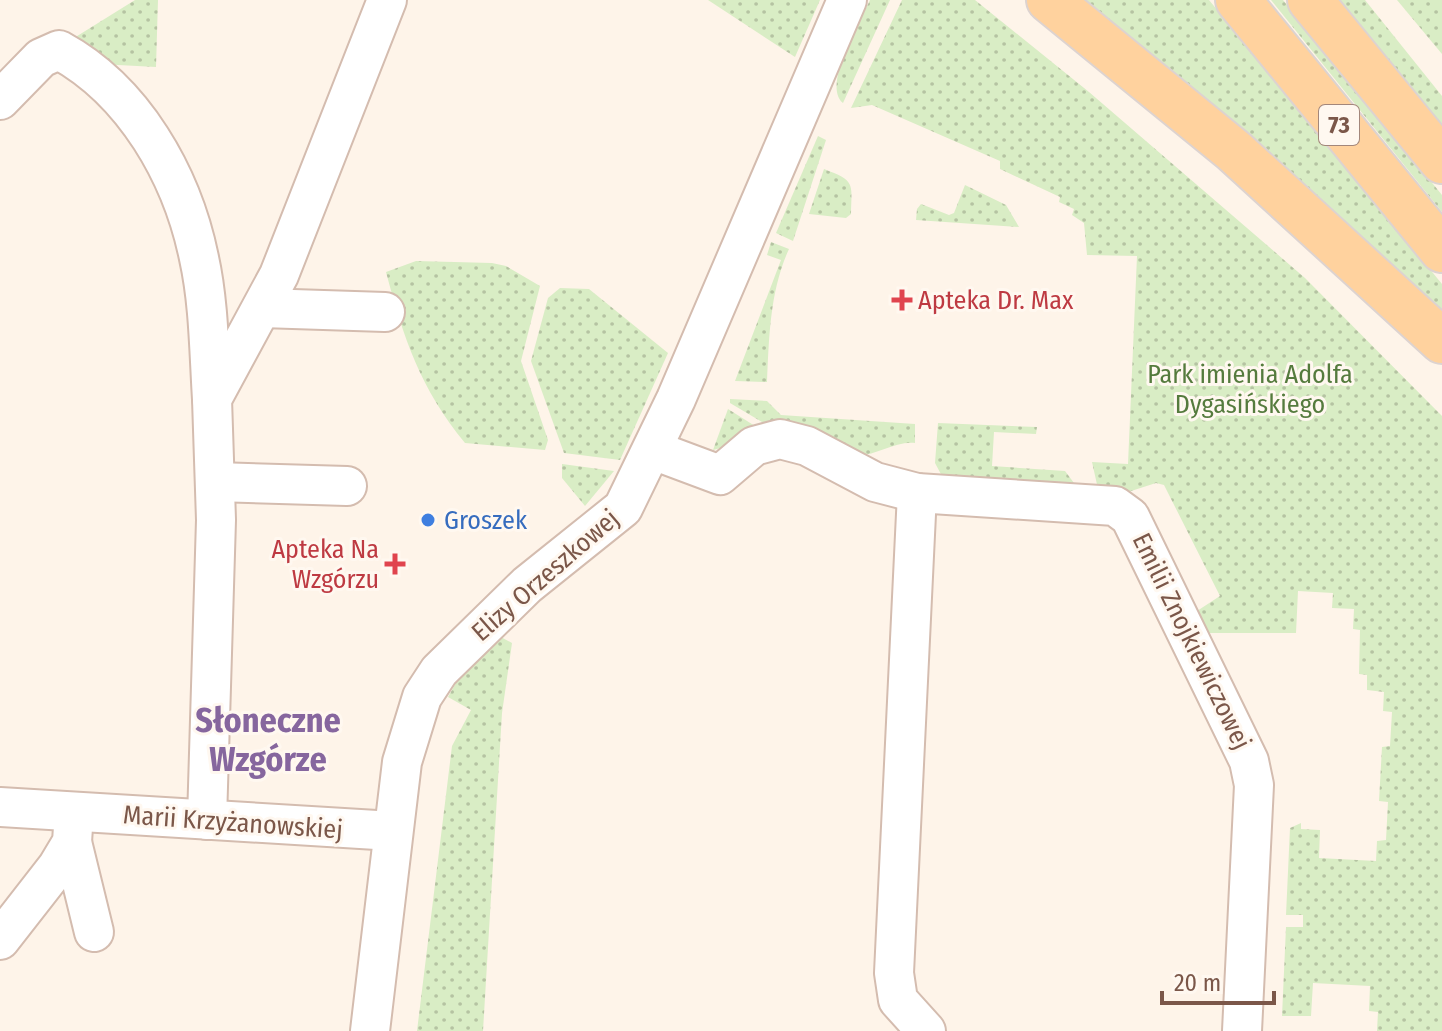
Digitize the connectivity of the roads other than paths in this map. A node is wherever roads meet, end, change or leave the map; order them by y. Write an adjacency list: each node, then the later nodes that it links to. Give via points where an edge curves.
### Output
1 (387, 0): 9 (street)
2 (847, 0): 13 (street, Elizy Orzeszkowej)
3 (1049, 0): 11 (main road, via 1234,151)
4 (1238, 0): 8 (main road, 73)
5 (1310, 0): 7 (main road, 73)
6 (0, 100): 12 (street, via 41,58 59,50 85,65 137,119 167,168 200,259)
7 (1442, 161)
8 (1442, 250)
9 (262, 308): 10 (street); 12 (street)
10 (385, 312)
11 (1442, 341)
12 (212, 399): 14 (street)
13 (653, 450): 16 (street, Emilii Znojkiewiczowej, via 720,475 754,446 780,439 807,446 875,482); 20 (street, Elizy Orzeszkowej, via 623,508 527,585 439,671 410,728)
14 (216, 482): 15 (street); 18 (street)
15 (347, 486)
16 (917, 493): 24 (street, via 894,973 898,1000); 25 (street, Emilii Znojkiewiczowej, via 1115,506 1135,524 1249,761 1254,785)
17 (0, 807): 19 (street, Marii Krzyżanowskiej)
18 (207, 820): 19 (street, Marii Krzyżanowskiej); 20 (street, Marii Krzyżanowskiej)
19 (73, 827): 21 (street); 22 (street, via 57,867)
20 (393, 831): 23 (street, Elizy Orzeszkowej)
21 (94, 932)
22 (0, 940)
23 (370, 1031)
24 (926, 1031)
25 (1242, 1031)

